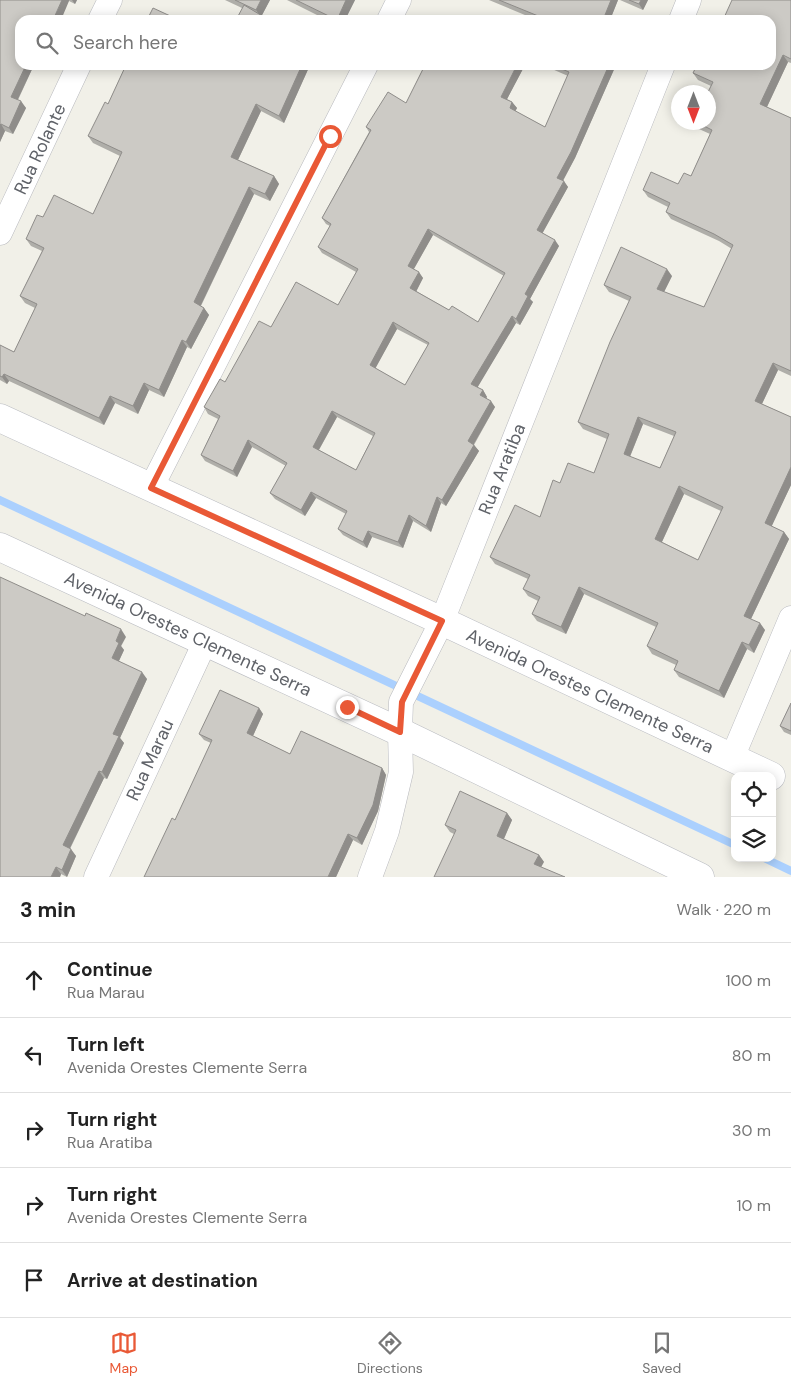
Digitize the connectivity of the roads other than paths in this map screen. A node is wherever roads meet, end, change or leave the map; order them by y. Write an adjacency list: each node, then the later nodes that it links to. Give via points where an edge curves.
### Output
1 (110, 0): 4 (street)
2 (399, 0): 5 (street)
3 (689, 0): 6 (street)
4 (102, 15)
5 (392, 15)
6 (684, 15)
7 (77, 70): 10 (street, Rua Rolante)
8 (363, 70): 12 (street)
9 (662, 70): 15 (street, Rua Aratiba)
10 (0, 232)
11 (0, 418): 12 (main road, Avenida Orestes Clemente Serra)
12 (151, 488): 15 (main road, Avenida Orestes Clemente Serra)
13 (0, 547): 16 (main road, Avenida Orestes Clemente Serra)
14 (791, 618): 18 (street)
15 (438, 628): 17 (street, Rua Aratiba, via 402,702); 18 (main road, Avenida Orestes Clemente Serra)
16 (205, 642): 17 (main road, Avenida Orestes Clemente Serra); 22 (street, Rua Marau)
17 (400, 732): 23 (street, Rua Aratiba, via 402,772 387,831); 24 (main road, Avenida Orestes Clemente Serra)
18 (732, 758): 19 (main road, Avenida Orestes Clemente Serra)
19 (763, 772)
20 (776, 778): 21 (main road, Avenida Orestes Clemente Serra)
21 (791, 785)
22 (96, 877)
23 (370, 877)
24 (700, 877)

